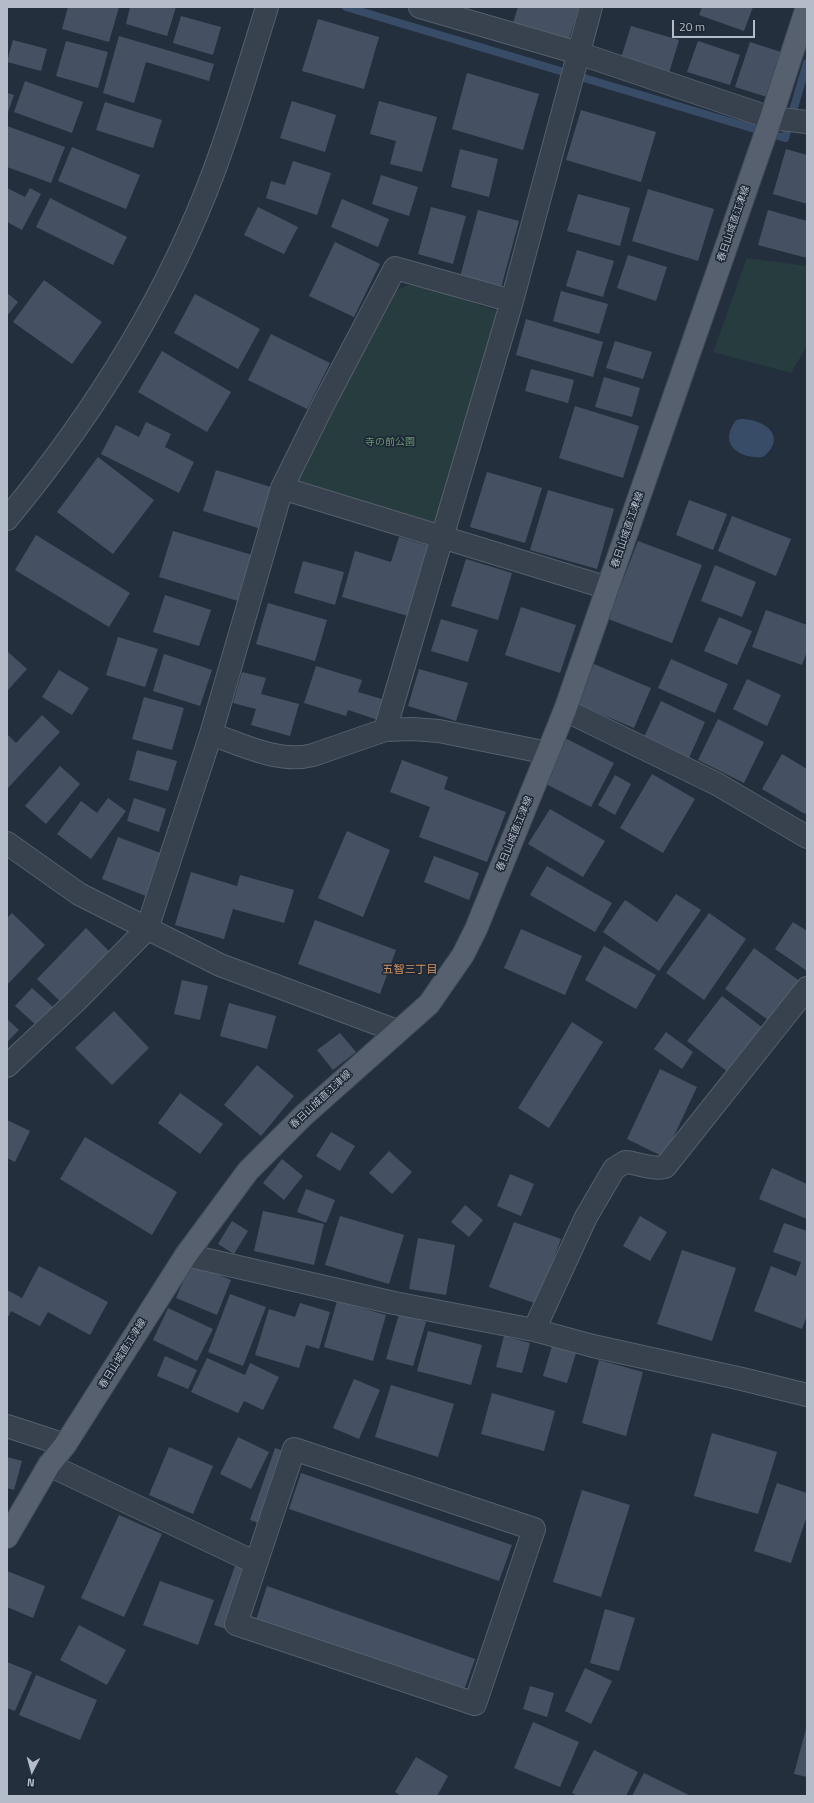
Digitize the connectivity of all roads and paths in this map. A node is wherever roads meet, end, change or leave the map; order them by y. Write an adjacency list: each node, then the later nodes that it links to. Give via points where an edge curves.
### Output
1 (266, 7): 10 (street, via 214,172 171,269 133,340 104,386)
2 (420, 7): 5 (street)
3 (591, 7): 5 (street)
4 (807, 7): 6 (main road, 春日山城直江津線)
5 (578, 53): 6 (street); 8 (street)
6 (771, 118): 7 (street); 12 (main road, 春日山城直江津線)
7 (807, 122)
8 (512, 301): 9 (street, via 395,268); 11 (street)
9 (282, 488): 11 (street); 15 (street)
10 (7, 519)
11 (442, 538): 12 (street); 14 (street)
12 (608, 588): 13 (main road, 春日山城直江津線)
13 (565, 710): 16 (main road, 春日山城直江津線); 17 (street, via 717,784)
14 (385, 730): 15 (street, via 301,758 272,754); 16 (street, via 439,731)
15 (211, 734): 19 (street)
16 (548, 753): 21 (main road, 春日山城直江津線, via 463,955 429,1004)
17 (807, 836)
18 (7, 843): 19 (street, via 79,894)
19 (147, 929): 21 (street, via 220,964); 22 (street)
20 (807, 988): 24 (street, via 665,1167 653,1169 638,1163 625,1162 614,1170 586,1217)
21 (397, 1031): 23 (main road, 春日山城直江津線, via 248,1171)
22 (7, 1066)
23 (186, 1255): 24 (street, via 394,1303); 27 (main road, 春日山城直江津線)
24 (534, 1330): 25 (street)
25 (807, 1395)
26 (7, 1426): 27 (street)
27 (65, 1445): 28 (main road, 春日山城直江津線)
28 (49, 1464): 29 (main road, 春日山城直江津線); 30 (street)
29 (7, 1537)
30 (256, 1563): 30 (street, via 236,1624 475,1704 534,1529 294,1449)

